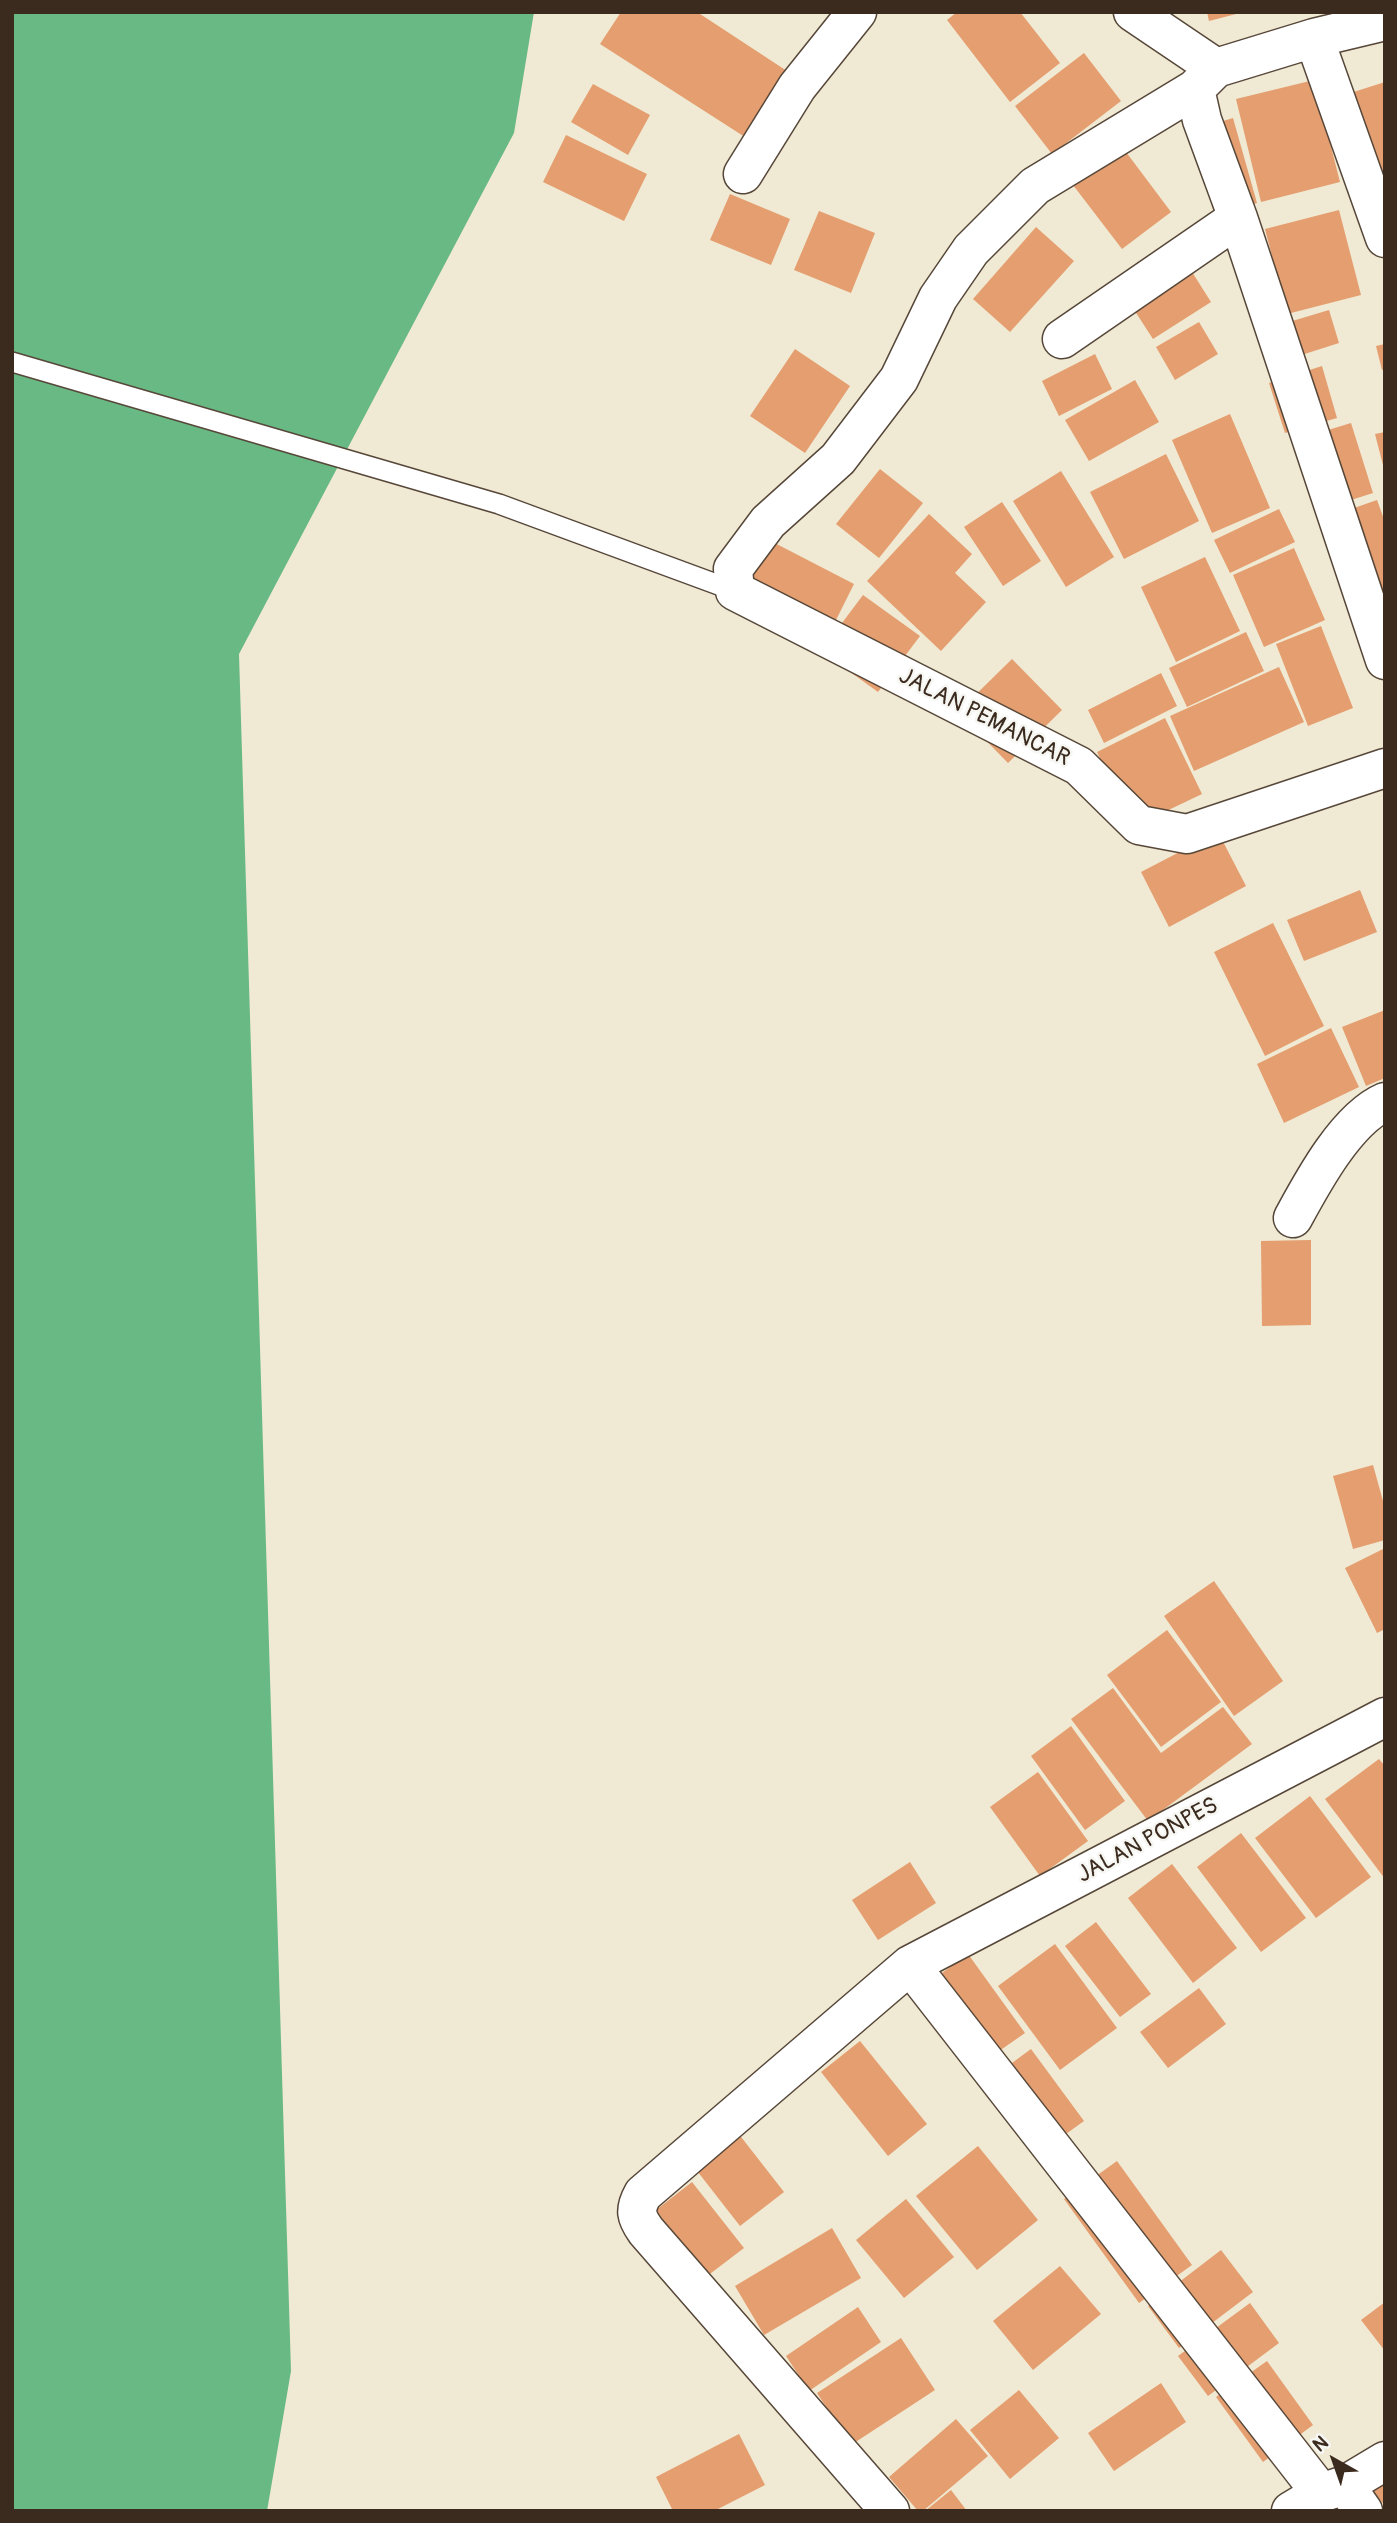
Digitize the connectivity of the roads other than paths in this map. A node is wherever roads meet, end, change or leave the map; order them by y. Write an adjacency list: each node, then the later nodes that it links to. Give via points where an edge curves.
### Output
1 (857, 12): 6 (street, via 797,87)
2 (1133, 12): 5 (street)
3 (1385, 21): 4 (street)
4 (1314, 38): 5 (street); 8 (street)
5 (1206, 78): 7 (street, via 1202,120); 11 (street, via 1035,186 971,250 938,298 899,379 838,459 768,522 733,569)
6 (743, 174)
7 (1238, 218): 9 (street); 12 (street)
8 (1385, 238)
9 (1062, 339)
10 (12, 362): 11 (lane, via 499,504)
11 (735, 591): 13 (street, JALAN PEMANCAR, via 1079,766 1139,825 1187,834)
12 (1385, 660)
13 (1385, 768)
14 (1385, 1102): 15 (street, via 1350,1131 1320,1168)
15 (1293, 1218)
16 (1385, 1717): 17 (street, JALAN PONPES)
17 (911, 1965): 19 (street); 20 (street, JALAN PONPES, via 659,2179 636,2208 646,2231)
18 (1385, 2461): 19 (street)
19 (1330, 2500)
20 (890, 2511)

